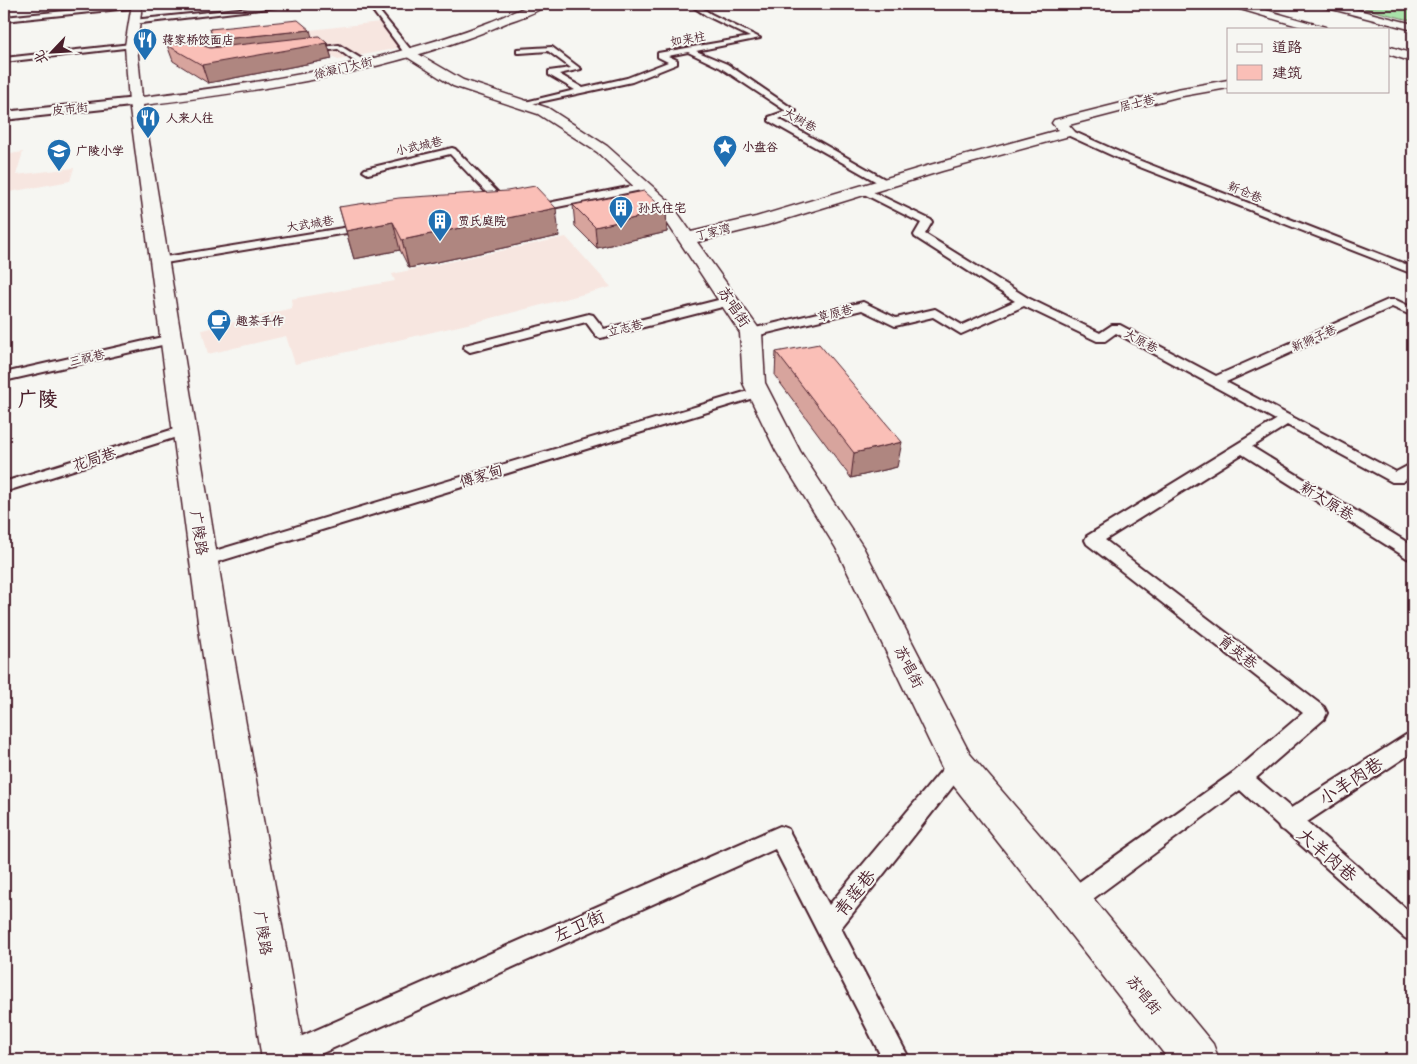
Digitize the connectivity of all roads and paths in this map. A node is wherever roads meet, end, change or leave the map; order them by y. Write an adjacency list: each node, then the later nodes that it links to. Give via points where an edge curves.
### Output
1 (300, 4): 8 (lane)
2 (391, 4): 17 (lane, via 376,11)
3 (542, 4): 17 (street, 徐凝门大街, via 464,35)
4 (692, 4): 13 (lane, 如来柱, via 758,38)
5 (1234, 4): 11 (street)
6 (1324, 4): 10 (street)
7 (1338, 4): 10 (street)
8 (134, 19): 9 (lane); 19 (lane); 24 (street, 广陵路)
9 (4, 20)
10 (1413, 26)
11 (1318, 28)
12 (384, 33): 17 (lane)
13 (688, 50): 23 (lane, 如来柱, via 661,54 674,62 629,80); 29 (lane, 大树巷, via 724,66 792,112 772,119)
14 (520, 51): 23 (lane, via 549,50 577,69 552,73)
15 (1390, 51): 18 (street)
16 (300, 52): 21 (lane, via 339,47)
17 (408, 52): 21 (street, 徐凝门大街); 25 (street, 丁家湾, via 458,84)
18 (1410, 57): 20 (street)
19 (4, 60)
20 (1390, 62)
21 (362, 64): 24 (street, 徐凝门大街, via 264,84)
22 (1227, 84): 27 (street, 居士巷, via 1177,93 1059,123)
23 (581, 90): 25 (lane, 如来柱)
24 (136, 102): 26 (street, 皮市街); 34 (street, 广陵路)
25 (521, 104): 30 (street, 丁家湾, via 543,111 602,149)
26 (4, 116)
27 (1068, 132): 29 (street, 丁家湾); 35 (lane, 新仓巷, via 1125,158)
28 (368, 171): 30 (lane, 小武城巷, via 452,151 506,213)
29 (887, 184): 31 (street, 丁家湾)
30 (643, 187): 33 (street, 丁家湾, via 664,206)
31 (865, 191): 33 (street, 丁家湾, via 761,221); 37 (lane, 大原巷, via 927,222 919,235)
32 (378, 225): 34 (lane, 大武城巷)
33 (686, 238): 36 (street, 苏唱街)
34 (159, 261): 40 (street, 广陵路)
35 (1413, 271)
36 (730, 301): 39 (street, 苏唱街); 41 (lane, 立志巷, via 601,334 589,318)
37 (1024, 301): 39 (lane, 草原巷, via 961,330 935,313 895,322 863,306); 43 (lane, 大原巷, via 1101,338 1116,328)
38 (1413, 312): 43 (lane, 新狮子巷, via 1392,303)
39 (751, 333): 44 (street, 苏唱街, via 754,383)
40 (171, 339): 42 (lane, 三祝巷); 46 (street, 广陵路)
41 (470, 348)
42 (4, 377)
43 (1216, 381): 45 (lane, 大原巷)
44 (758, 392): 51 (lane, 傅家甸); 53 (street, 苏唱街, via 788,451 849,547)
45 (1286, 419): 47 (lane, 育英巷); 48 (lane, 大原巷, via 1397,479)
46 (184, 430): 49 (lane, 花局巷); 51 (street, 广陵路)
47 (1241, 447): 50 (lane, 新大原巷); 54 (lane, 育英巷, via 1093,540 1317,713)
48 (1413, 468)
49 (4, 487)
50 (1413, 554)
51 (204, 560): 59 (street, 广陵路)
52 (1413, 741): 55 (lane, 小羊肉巷)
53 (958, 765): 56 (street, 苏唱街); 57 (lane, 青莲巷)
54 (1241, 778): 55 (lane, 大羊肉巷); 56 (lane, 育英巷)
55 (1288, 822): 58 (lane, 大羊肉巷)
56 (1070, 902): 61 (street, 苏唱街)
57 (827, 926): 59 (lane, 左卫街, via 780,836); 60 (lane, 青莲巷)
58 (1413, 930)
59 (284, 1059)
60 (897, 1060)
61 (1197, 1060)

